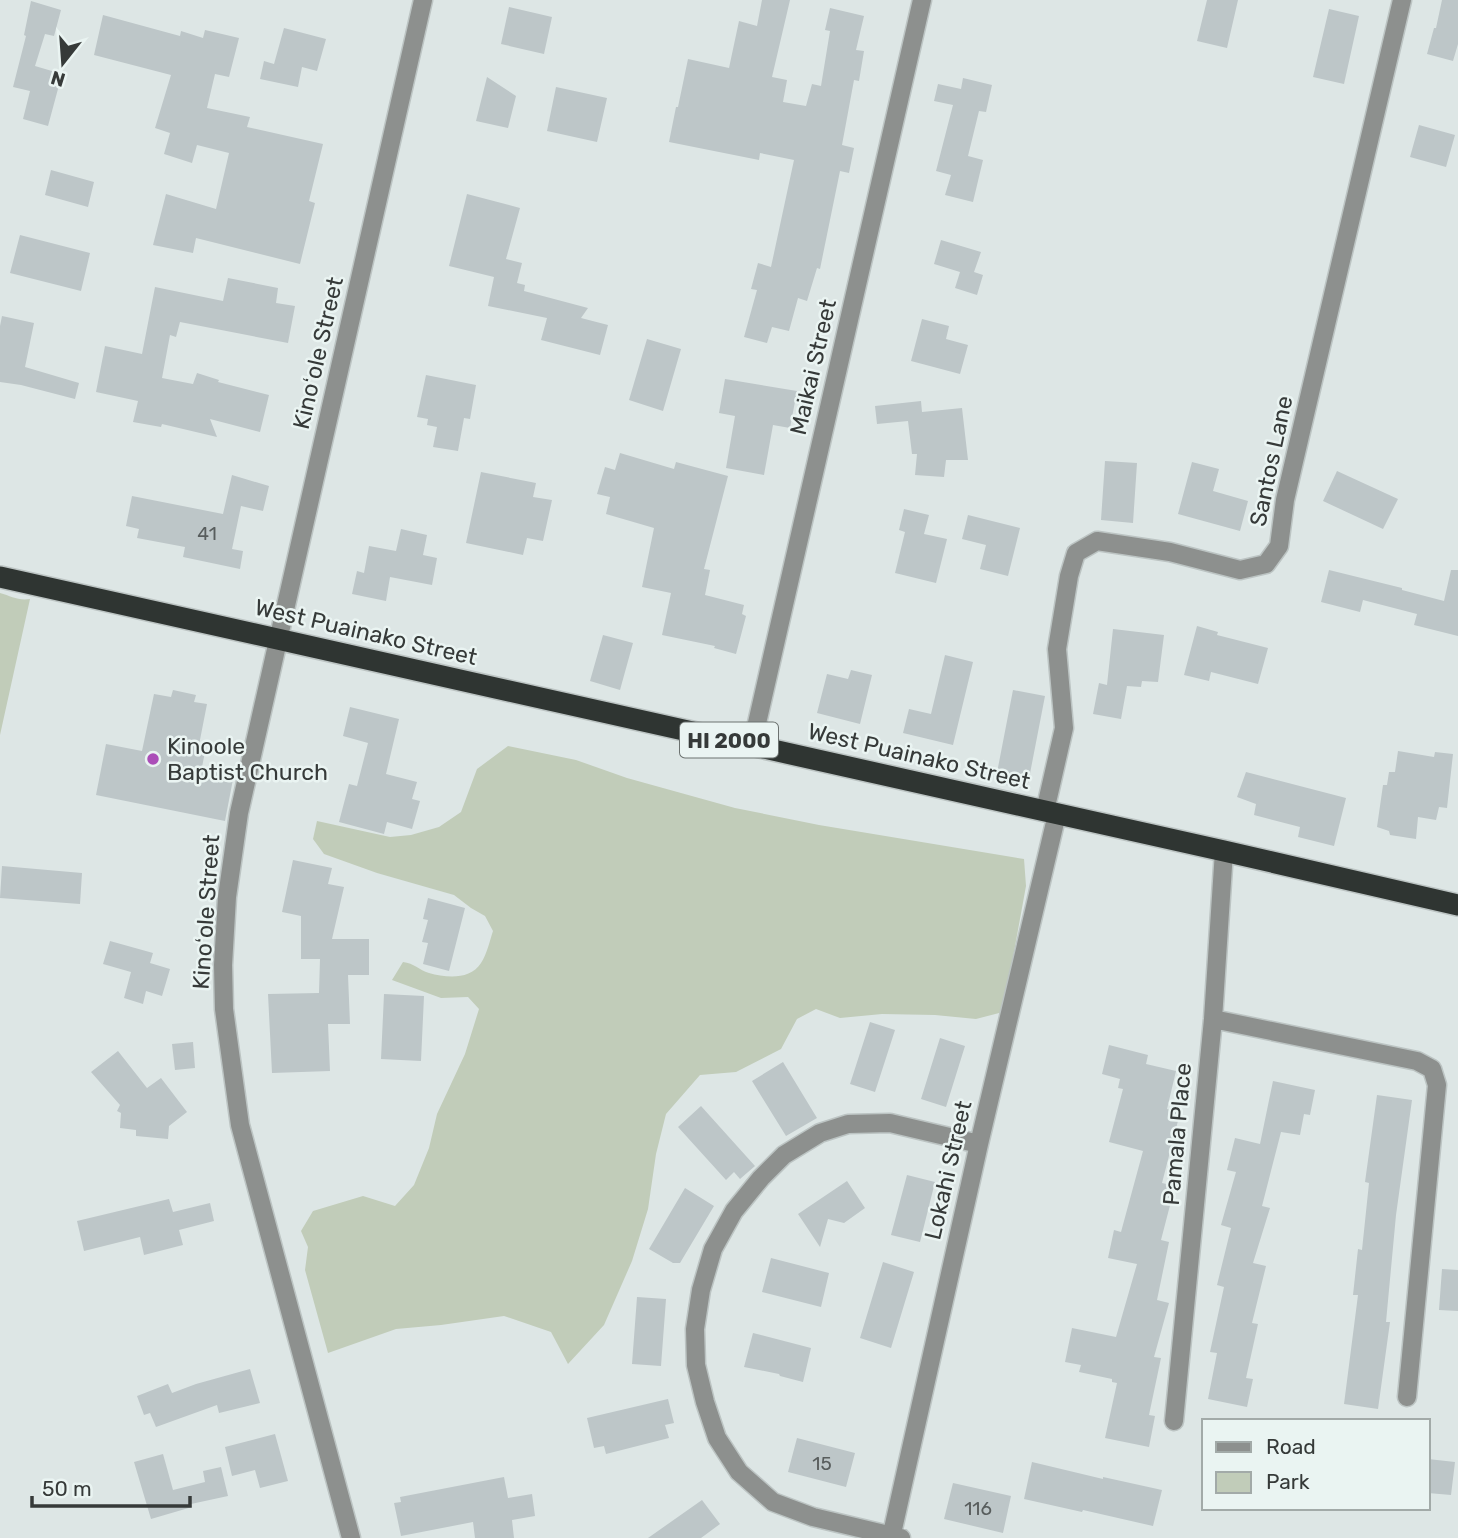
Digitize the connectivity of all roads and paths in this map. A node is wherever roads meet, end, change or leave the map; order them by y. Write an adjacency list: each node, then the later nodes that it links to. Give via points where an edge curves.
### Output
1 (423, 0): 5 (street, Kinoʻole Street)
2 (922, 0): 6 (street, Maikai Street)
3 (1402, 0): 7 (street, Santos Lane, via 1279,546 1266,564 1240,570 1170,552 1097,541 1076,553 1057,649 1064,727)
4 (0, 577): 5 (highway, West Puainako Street / HI 2000)
5 (278, 640): 6 (highway, West Puainako Street / HI 2000); 15 (street, Kinoʻole Street, via 231,860 224,1009 240,1125)
6 (752, 746): 7 (highway, West Puainako Street / HI 2000)
7 (1051, 813): 8 (highway, West Puainako Street / HI 2000); 11 (street, Lokahi Street)
8 (1224, 851): 9 (highway, West Puainako Street / HI 2000); 10 (street, Pamala Place)
9 (1458, 905)
10 (1213, 1019): 12 (street, via 1417,1061 1432,1069 1437,1085); 13 (street, Pamala Place)
11 (979, 1144): 14 (street, Lokahi Street); 14 (street, via 890,1123 848,1124 820,1133 784,1155 734,1211 712,1249 701,1290 696,1365 717,1438 739,1472 773,1502)
12 (1407, 1397)
13 (1174, 1421)
14 (894, 1537)
15 (351, 1538)

